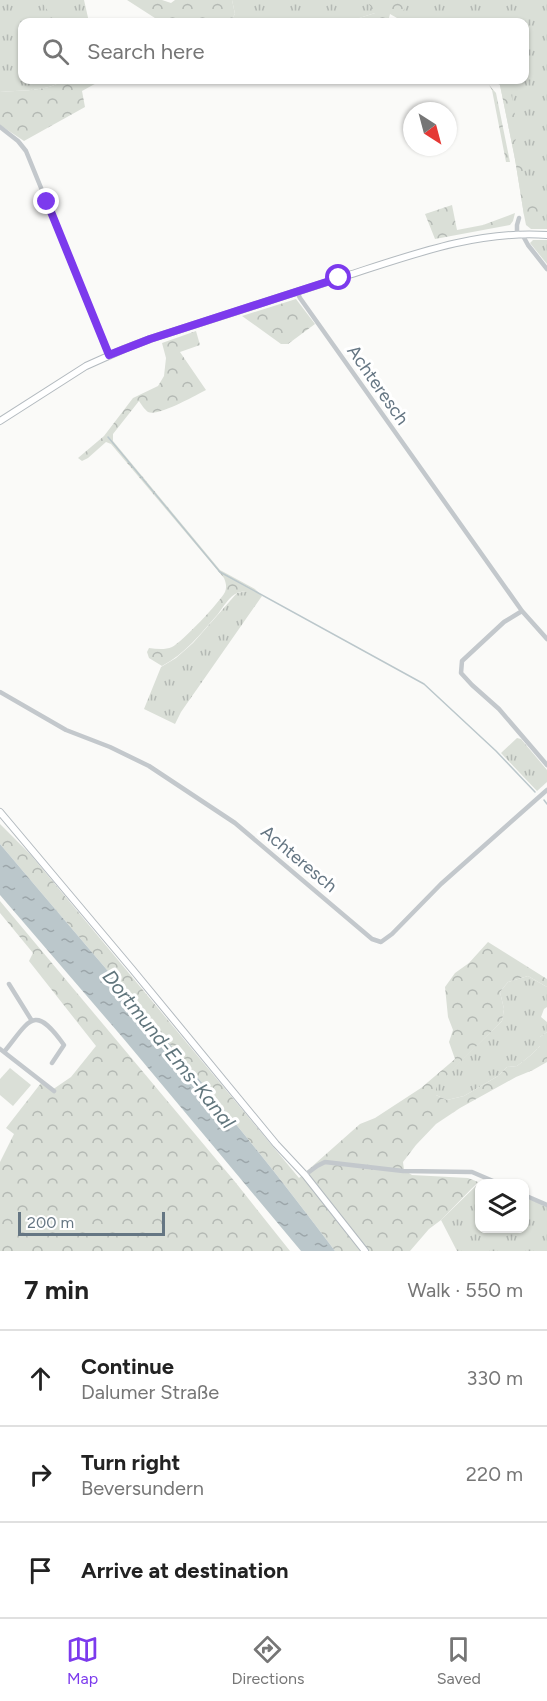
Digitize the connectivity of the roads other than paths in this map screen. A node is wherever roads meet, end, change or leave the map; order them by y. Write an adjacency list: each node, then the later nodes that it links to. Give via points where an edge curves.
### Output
1 (0, 127): 7 (street, via 26,151)
2 (519, 218): 3 (street)
3 (520, 234): 4 (main road); 5 (street); 6 (main road, via 446,246)
4 (547, 235)
5 (547, 269)
6 (297, 292): 7 (main road); 9 (street, Achteresch)
7 (109, 355): 8 (main road)
8 (0, 421)
9 (522, 611): 10 (street, Achteresch); 12 (street, via 504,622 462,661 461,673 499,709)
10 (547, 639)
11 (0, 692): 13 (street, Achteresch, via 66,730 151,767 235,823 372,939 381,942)
12 (547, 765)
13 (547, 789)
14 (0, 812): 20 (main road)
15 (9, 984): 16 (street)
16 (32, 1021): 17 (street); 18 (street, via 44,1021 64,1045)
17 (2, 1051): 19 (street)
18 (52, 1063)
19 (54, 1091)
20 (305, 1175): 21 (street, via 325,1162 403,1171 472,1172); 24 (main road)
21 (488, 1179)
22 (529, 1197): 23 (street)
23 (547, 1205)
24 (365, 1251)

